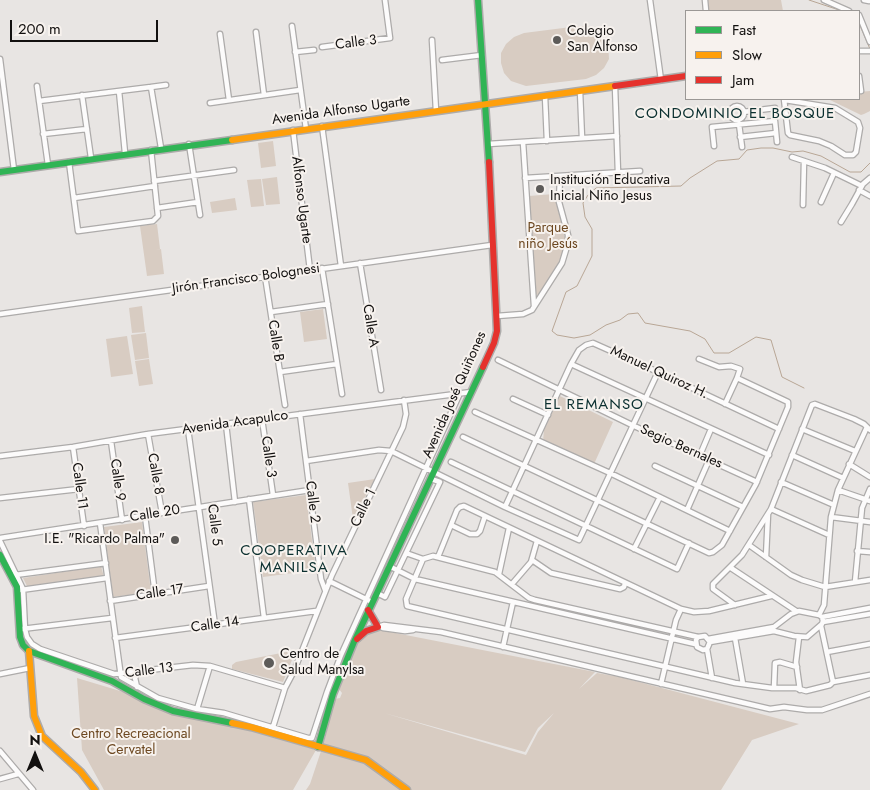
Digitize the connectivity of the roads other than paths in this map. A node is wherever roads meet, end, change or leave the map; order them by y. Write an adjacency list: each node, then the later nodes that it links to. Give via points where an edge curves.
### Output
1 (385, 0): 12 (street, Calle 3, via 390,38)
2 (478, 0): 15 (street, Avenida José Quiñones)
3 (650, 0): 19 (street)
4 (824, 0): 5 (street)
5 (847, 10)
6 (860, 17): 11 (street)
7 (292, 26): 14 (street)
8 (256, 32): 29 (street)
9 (220, 34): 31 (street)
10 (432, 40): 40 (street)
11 (870, 42)
12 (322, 47)
13 (314, 50): 14 (street)
14 (295, 52): 24 (street)
15 (482, 55): 17 (street); 37 (street, Avenida José Quiñones)
16 (0, 60): 27 (street)
17 (442, 60)
18 (685, 76): 19 (street, Avenida Alfonso Ugarte)
19 (660, 80): 22 (street, Avenida Alfonso Ugarte)
20 (166, 85): 23 (street)
21 (37, 86): 35 (street)
22 (615, 86): 26 (street, Avenida Alfonso Ugarte); 49 (street)
23 (151, 87): 25 (street); 59 (street)
24 (300, 90): 29 (street); 45 (street)
25 (119, 91): 28 (street); 61 (street)
26 (580, 91): 30 (street, Avenida Alfonso Ugarte); 51 (street)
27 (2, 95): 67 (street)
28 (82, 95): 35 (street); 44 (street)
29 (264, 95): 31 (street)
30 (545, 96): 37 (street, Avenida Alfonso Ugarte); 52 (street)
31 (229, 100): 36 (street)
32 (734, 100): 38 (street)
33 (784, 100): 34 (street, via 790,135 819,141 845,156 853,155 860,128 858,122 835,108)
34 (803, 100)
35 (39, 101): 48 (street)
36 (210, 103)
37 (486, 105): 40 (street, Avenida Alfonso Ugarte); 56 (street, Avenida José Quiñones)
38 (735, 107): 41 (street); 42 (street, via 731,109 731,116)
39 (775, 108): 41 (street)
40 (436, 111): 43 (street, Avenida Alfonso Ugarte)
41 (744, 112): 42 (street)
42 (738, 122): 47 (street, via 775,121); 50 (street); 57 (street, via 712,128)
43 (322, 126): 45 (street, Avenida Alfonso Ugarte); 89 (street)
44 (87, 128): 48 (street); 63 (street)
45 (306, 128): 46 (street, Avenida Alfonso Ugarte)
46 (293, 130): 55 (street, Avenida Alfonso Ugarte); 91 (street, Alfonso Ugarte)
47 (776, 133): 50 (street); 54 (street)
48 (44, 134): 66 (street)
49 (617, 136): 51 (street); 71 (street)
50 (740, 137): 58 (street)
51 (582, 138): 52 (street)
52 (547, 140): 53 (street)
53 (523, 142): 56 (street); 75 (street)
54 (777, 142)
55 (189, 144): 59 (street, Avenida Alfonso Ugarte); 73 (street)
56 (488, 144): 87 (street, Avenida José Quiñones)
57 (714, 146)
58 (742, 147)
59 (161, 148): 60 (street, Avenida Alfonso Ugarte)
60 (150, 150): 61 (street, Avenida Alfonso Ugarte); 77 (street)
61 (125, 153): 63 (street, Avenida Alfonso Ugarte)
62 (792, 157): 64 (street)
63 (91, 158): 65 (street, Avenida Alfonso Ugarte)
64 (804, 160): 72 (street); 83 (street)
65 (69, 162): 66 (street, Avenida Alfonso Ugarte); 80 (street)
66 (48, 165): 67 (street, Avenida Alfonso Ugarte)
67 (14, 170): 70 (street, Avenida Alfonso Ugarte)
68 (234, 170): 73 (street)
69 (640, 171): 71 (street)
70 (0, 172)
71 (618, 172): 74 (street)
72 (834, 173): 78 (street); 82 (street)
73 (194, 176): 77 (street); 81 (street)
74 (560, 176): 75 (street); 94 (street, via 559,202 568,243 559,270)
75 (525, 178): 94 (street)
76 (870, 178): 78 (street)
77 (154, 184): 80 (street); 84 (street)
78 (860, 188): 79 (street); 86 (street)
79 (870, 196)
80 (74, 198): 84 (street, via 78,231 153,220 158,216)
81 (198, 202): 84 (street); 85 (street)
82 (821, 202)
83 (803, 205)
84 (157, 208)
85 (200, 215)
86 (840, 222)
87 (492, 245): 88 (street, Jirón Francisco Bolognesi); 97 (street, Avenida José Quiñones)
88 (360, 263): 89 (street, Jirón Francisco Bolognesi); 105 (street, Calle A)
89 (341, 266): 90 (street, Jirón Francisco Bolognesi)
90 (322, 268): 91 (street, Jirón Francisco Bolognesi); 93 (street)
91 (310, 270): 92 (street, Jirón Francisco Bolognesi)
92 (265, 276): 95 (street, Calle B); 96 (street, Jirón Francisco Bolognesi)
93 (328, 304): 95 (street); 100 (street)
94 (534, 307): 97 (street, via 528,313)
95 (270, 312): 102 (street, Calle B)
96 (0, 314)
97 (497, 316): 107 (street, Avenida José Quiñones, via 494,343)
98 (699, 359): 104 (street, via 719,367 738,367)
99 (498, 360): 106 (street, Segio Bernales)
100 (337, 364): 102 (street); 109 (street)
101 (571, 364): 103 (street, Manuel Quiroz H., via 579,350 593,343); 106 (street, Manuel Quiroz H.); 111 (street)
102 (280, 372): 114 (street, Calle B)
103 (658, 372): 111 (street); 113 (street, Manuel Quiroz H.)
104 (737, 378): 113 (street); 123 (street, via 788,402)
105 (380, 390)
106 (560, 390): 117 (street, Manuel Quiroz H.); 120 (street, Segio Bernales)
107 (471, 392): 108 (street, Avenida Acapulco); 145 (street, Avenida José Quiñones)
108 (460, 393): 112 (street, Avenida Acapulco); 143 (street)
109 (342, 394)
110 (513, 399): 117 (street)
111 (644, 399): 120 (street); 122 (street)
112 (404, 400): 116 (street, Avenida Acapulco); 131 (street, Calle 1, via 405,420)
113 (725, 404): 123 (street, Manuel Quiroz H.)
114 (285, 405)
115 (475, 412): 128 (street)
116 (300, 414): 118 (street, Avenida Acapulco); 138 (street, Calle 2)
117 (548, 415): 128 (street, Manuel Quiroz H.)
118 (262, 419): 119 (street, Avenida Acapulco); 156 (street, Calle 3)
119 (226, 424): 121 (street, Avenida Acapulco); 162 (street)
120 (632, 425): 135 (street, Segio Bernales); 144 (street)
121 (188, 429): 126 (street, Avenida Acapulco); 164 (street, Calle 5)
122 (711, 429): 135 (street); 136 (street)
123 (779, 429): 136 (street)
124 (802, 429): 125 (street, via 815,404 854,419); 132 (street); 133 (street)
125 (868, 429): 132 (street)
126 (148, 434): 129 (street, Avenida Acapulco); 169 (street, Calle 8)
127 (463, 437): 142 (street)
128 (536, 440): 142 (street, Manuel Quiroz H.); 144 (street)
129 (111, 441): 130 (street, Avenida Acapulco); 173 (street, Calle 9)
130 (73, 447): 134 (street, Avenida Acapulco); 151 (street, Calle 11)
131 (392, 451): 138 (street); 143 (street); 206 (street, Calle 1)
132 (855, 451): 140 (street)
133 (792, 455): 147 (street); 149 (street)
134 (0, 456)
135 (700, 456): 137 (street, Segio Bernales)
136 (769, 456): 148 (street)
137 (709, 460): 148 (street, Segio Bernales); 150 (street)
138 (306, 461): 153 (street, Calle 2)
139 (451, 462): 155 (street)
140 (849, 464): 146 (street); 147 (street)
141 (655, 466): 150 (street)
142 (524, 467): 155 (street, Manuel Quiroz H.); 160 (street)
143 (425, 468): 145 (street); 222 (street)
144 (610, 473): 157 (street); 160 (street)
145 (432, 476): 165 (street); 185 (street, Avenida José Quiñones); 189 (street, via 440,482)
146 (870, 477)
147 (843, 478): 154 (street)
148 (757, 482): 166 (street)
149 (781, 482): 163 (street); 168 (street)
150 (698, 486): 166 (street); 167 (street)
151 (79, 489): 158 (street); 178 (street, Calle 11)
152 (870, 489): 161 (street)
153 (310, 490): 156 (street, Calle 20); 203 (street, Calle 2)
154 (838, 490): 161 (street); 163 (street)
155 (512, 491): 165 (street, Manuel Quiroz H.); 180 (street)
156 (273, 495): 159 (street, Calle 20)
157 (660, 497): 167 (street); 177 (street)
158 (0, 498)
159 (249, 499): 162 (street, Calle 20); 232 (street)
160 (597, 501): 177 (street); 180 (street)
161 (867, 501): 174 (street)
162 (235, 502): 164 (street, Calle 20)
163 (834, 505): 172 (street)
164 (199, 507): 169 (street, Calle 20); 214 (street, Calle 5)
165 (505, 507): 180 (street, via 578,540)
166 (743, 507): 182 (street)
167 (687, 510): 182 (street)
168 (770, 511): 183 (street); 188 (street); 196 (street)
169 (162, 513): 170 (street, Calle 20)
170 (144, 516): 173 (street, Calle 20); 219 (street)
171 (485, 516): 179 (street, via 477,534); 179 (street, via 460,507); 181 (street)
172 (831, 517): 174 (street); 183 (street)
173 (122, 520): 176 (street, Calle 20)
174 (860, 520): 175 (street); 191 (street)
175 (870, 522)
176 (100, 523): 178 (street, Calle 20); 199 (street)
177 (647, 524): 187 (street); 190 (street)
178 (84, 526): 184 (street, Calle 20)
179 (451, 526): 195 (street)
180 (585, 526): 190 (street)
181 (509, 528): 186 (street); 204 (street)
182 (730, 531): 187 (street, via 716,551 709,553)
183 (829, 535): 215 (street)
184 (0, 539): 205 (street)
185 (401, 541): 189 (street); 200 (street, Avenida José Quiñones)
186 (537, 541): 198 (street); 212 (street)
187 (689, 544): 190 (street, via 677,569)
188 (749, 545): 196 (street); 201 (street)
189 (409, 546): 193 (street)
190 (634, 549)
191 (857, 551): 192 (street); 211 (street)
192 (870, 552)
193 (406, 553): 197 (street); 202 (street)
194 (0, 555): 205 (street)
195 (438, 557): 197 (street); 204 (street)
196 (766, 557): 215 (street, via 794,578)
197 (423, 559): 208 (street)
198 (532, 560): 212 (street, via 551,573 620,589); 213 (street)
199 (106, 563): 205 (street); 207 (street)
200 (389, 566): 202 (street); 218 (street, Avenida José Quiñones)
201 (731, 568): 220 (street); 224 (street, via 712,587)
202 (398, 570): 208 (street); 218 (street, via 385,596)
203 (320, 571): 206 (street); 217 (street, Calle 2)
204 (499, 574): 213 (street)
205 (13, 575): 216 (street)
206 (332, 575): 210 (street, Calle 1)
207 (107, 578): 216 (street); 221 (street)
208 (415, 579): 223 (street); 238 (street, via 406,599 407,606)
209 (870, 580): 211 (street)
210 (329, 581): 217 (street, Calle 1); 222 (street)
211 (855, 582): 215 (street)
212 (625, 583): 226 (street)
213 (512, 584): 239 (street, via 535,600)
214 (209, 586): 219 (street, Calle 17); 235 (street, Calle 5)
215 (825, 587): 233 (street)
216 (20, 590): 237 (street)
217 (325, 590): 228 (street, Calle 1)
218 (377, 593): 222 (street, Avenida José Quiñones)
219 (155, 594): 221 (street, Calle 17)
220 (771, 596): 224 (street); 229 (street)
221 (110, 601): 231 (street)
222 (369, 601): 227 (street, Avenida José Quiñones); 271 (street, via 326,692 313,737)
223 (513, 602): 238 (street); 243 (street)
224 (736, 605): 226 (street, via 698,612)
225 (870, 608): 233 (street)
226 (681, 609): 239 (street)
227 (368, 610): 234 (street, Avenida José Quiñones); 236 (street)
228 (316, 611): 232 (street, Calle 14); 266 (street, Calle 1)
229 (796, 611): 233 (street, via 804,611); 245 (street, via 774,627)
230 (870, 614): 233 (street)
231 (112, 618): 237 (street); 242 (street)
232 (264, 618): 235 (street, Calle 14)
233 (821, 620): 241 (street, via 807,637); 252 (street)
234 (362, 624): 236 (street); 246 (street, Avenida José Quiñones)
235 (215, 625): 242 (street, Calle 14)
236 (378, 627): 246 (street, via 362,634); 249 (street, via 441,632)
237 (21, 629): 251 (street, via 23,645); 259 (street, Calle 13, via 32,644 40,648)
238 (507, 629): 249 (street); 254 (street)
239 (674, 632): 240 (street); 243 (street)
240 (698, 637): 245 (street); 247 (street)
241 (799, 637): 244 (street, via 774,631); 255 (street)
242 (115, 638): 259 (street)
243 (672, 638): 247 (street); 254 (street)
244 (735, 638): 245 (street); 264 (street)
245 (709, 641): 250 (street)
246 (354, 642): 272 (street, Avenida José Quiñones, via 333,694)
247 (695, 644): 250 (street, via 700,650)
248 (870, 644): 252 (street)
249 (503, 647): 263 (street)
250 (707, 649): 261 (street)
251 (29, 651): 256 (street); 272 (street, via 112,680 144,700 173,711 252,727)
252 (827, 652): 262 (street)
253 (210, 666): 257 (street, Calle 13); 266 (street, Calle 13); 270 (street)
254 (666, 667): 261 (street); 263 (street)
255 (797, 667): 267 (street, via 775,663); 268 (street)
256 (30, 668): 258 (street); 277 (street, via 34,716 42,736 81,772)
257 (138, 672): 259 (street, Calle 13); 265 (street, via 135,678)
258 (0, 674)
259 (120, 675): 265 (street)
260 (870, 675): 262 (street)
261 (712, 678): 264 (street)
262 (833, 682): 268 (street)
263 (662, 684): 269 (street, via 770,709 822,710)
264 (743, 684): 267 (street)
265 (137, 687): 270 (street, via 158,698)
266 (285, 688): 271 (street, Calle 1)
267 (774, 688): 268 (street)
268 (800, 690)
269 (870, 694)
270 (197, 708): 271 (street)
271 (273, 727)
272 (318, 747): 278 (street, via 366,760)
273 (0, 751): 274 (street)
274 (18, 774): 275 (street); 276 (street)
275 (0, 779)
276 (33, 790)
277 (95, 790)
278 (407, 790)

